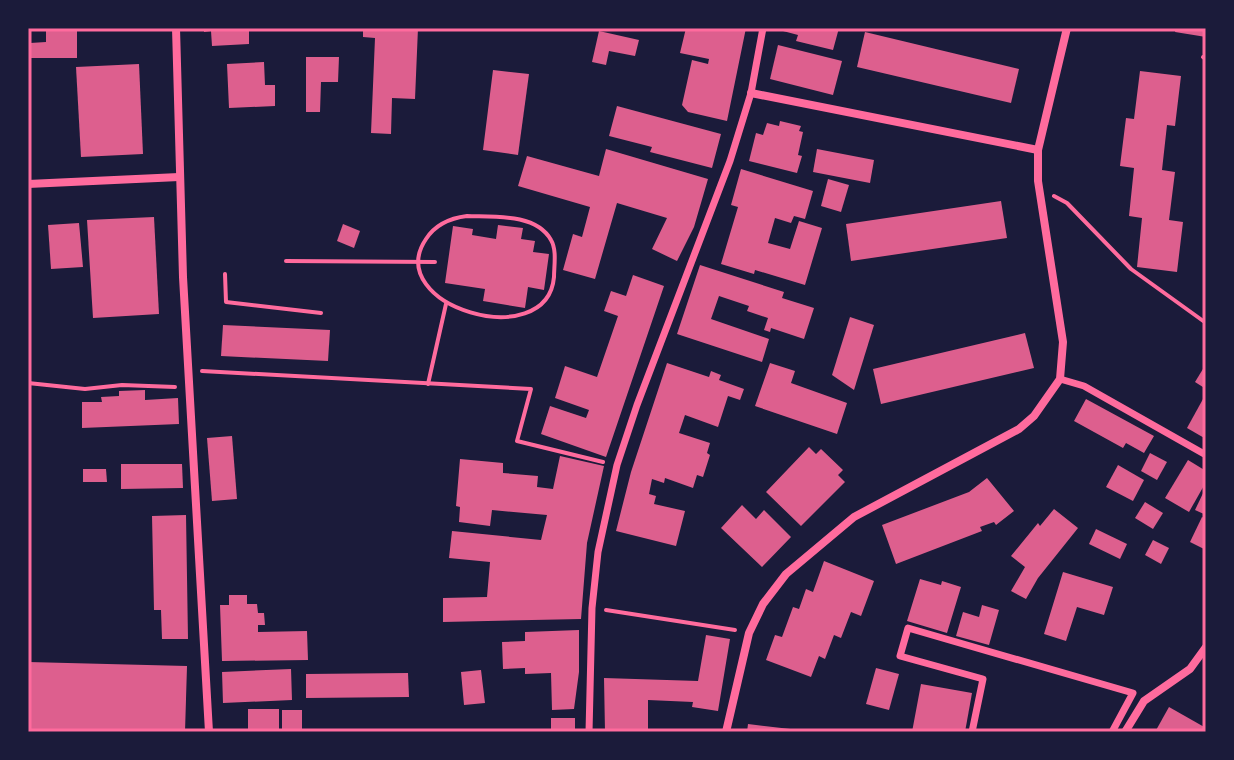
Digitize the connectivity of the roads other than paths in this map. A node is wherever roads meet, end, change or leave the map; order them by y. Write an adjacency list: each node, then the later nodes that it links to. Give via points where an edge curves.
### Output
1 (176, 28): 6 (street)
2 (763, 28): 4 (street)
3 (1067, 28): 5 (street)
4 (751, 93): 5 (street); 12 (street, via 617,465 592,608)
5 (1038, 150): 8 (street, via 1038,186 1063,342)
6 (179, 177): 7 (street); 11 (street)
7 (28, 184)
8 (1060, 379): 9 (street, via 1084,386); 13 (street, via 1019,429 854,517 786,574 749,633)
9 (1206, 455)
10 (1206, 647): 16 (street, via 1190,669 1144,701)
11 (209, 732)
12 (589, 732)
13 (726, 732)
14 (972, 732): 15 (street, via 983,679 900,656 908,628 1133,693)
15 (1112, 732)
16 (1125, 732)

